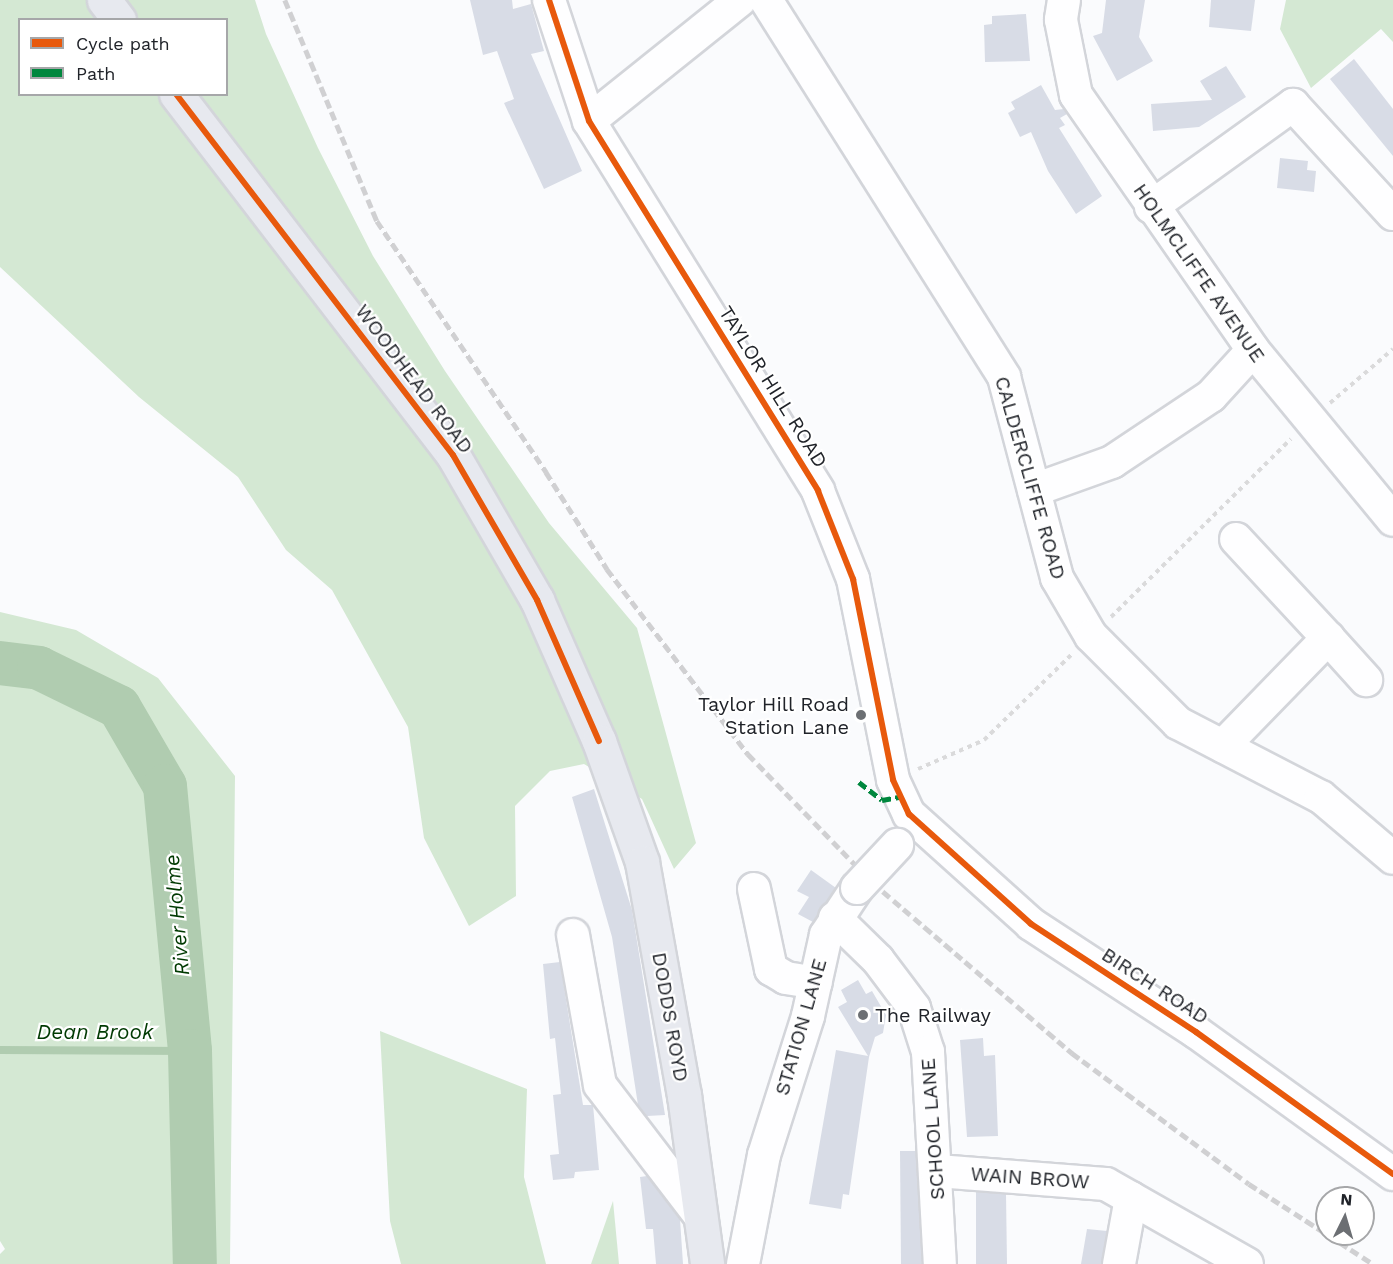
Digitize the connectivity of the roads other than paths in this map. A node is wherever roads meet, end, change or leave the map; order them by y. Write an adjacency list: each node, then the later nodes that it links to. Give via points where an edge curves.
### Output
1 (104, 0): 6 (main road)
2 (549, 0): 8 (street, TAYLOR HILL ROAD)
3 (740, 0): 8 (street)
4 (766, 0): 12 (street, CALDERCLIFFE ROAD, via 1004,377)
5 (1064, 0): 9 (street, HOLMCLIFFE AVENUE, via 1061,20 1076,95)
6 (118, 18)
7 (178, 96): 18 (main road, WOODHEAD ROAD, via 453,455 537,600)
8 (589, 122): 19 (street, TAYLOR HILL ROAD, via 818,490 853,579 893,780)
9 (1151, 207): 10 (street, via 1293,105); 11 (street, HOLMCLIFFE AVENUE)
10 (1393, 214)
11 (1253, 350): 12 (street, via 1211,396 1112,462); 13 (street, HOLMCLIFFE AVENUE, via 1308,422)
12 (1034, 490): 17 (street, CALDERCLIFFE ROAD, via 1057,578 1091,636 1178,723)
13 (1393, 520)
14 (1236, 539): 15 (street)
15 (1328, 638): 16 (street); 17 (street)
16 (1366, 680)
17 (1223, 746): 20 (street, CALDERCLIFFE ROAD, via 1321,797)
18 (611, 775): 28 (main road, DODDS ROYD, via 642,862 684,1095)
19 (909, 814): 22 (street, STATION LANE, bridge, via 897,845); 26 (street, BIRCH ROAD, via 1031,924 1196,1032)
20 (1393, 858)
21 (754, 888): 24 (street, via 771,969 786,978)
22 (835, 918): 24 (street, STATION LANE, via 826,934); 25 (street, SCHOOL LANE, via 878,960 914,1008 928,1052)
23 (573, 935): 28 (street, via 600,1085)
24 (816, 982): 30 (street, STATION LANE, via 764,1155)
25 (937, 1171): 27 (street, WAIN BROW, via 1106,1184); 31 (street, SCHOOL LANE)
26 (1393, 1174)
27 (1131, 1198): 32 (street); 33 (street, WAIN BROW)
28 (701, 1217): 29 (main road, DODDS ROYD)
29 (707, 1264)
30 (743, 1264)
31 (940, 1264)
32 (1119, 1264)
33 (1247, 1264)

